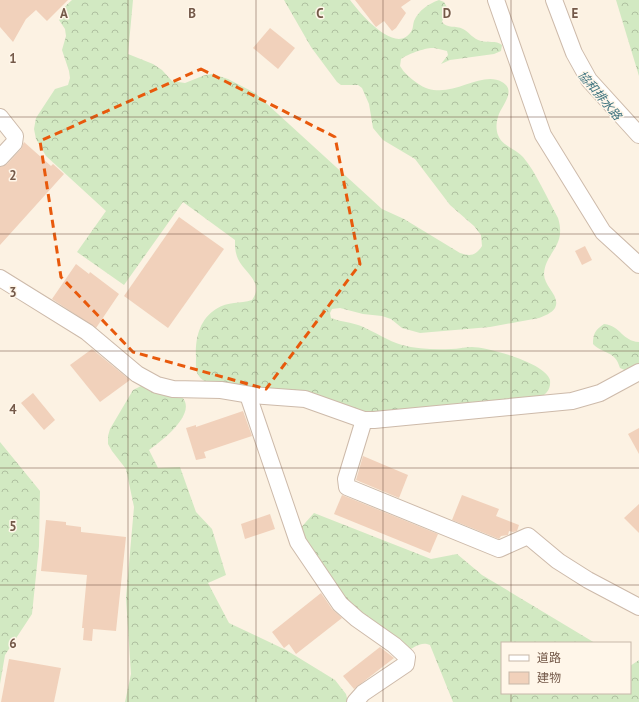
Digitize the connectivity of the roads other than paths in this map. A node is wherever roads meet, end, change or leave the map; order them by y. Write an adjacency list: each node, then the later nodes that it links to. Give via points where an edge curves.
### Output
1 (496, 0): 6 (street, via 543,135 603,232)
2 (554, 0): 4 (street, via 574,53 589,80)
3 (0, 117): 5 (street, via 15,136 14,143)
4 (639, 135)
5 (0, 158)
6 (639, 265)
7 (0, 278): 9 (street, via 87,332 137,374 157,385 172,389 221,390)
8 (639, 372): 10 (street, via 600,393 572,401)
9 (248, 395): 10 (street, via 304,399); 12 (street, via 298,542 340,604 394,644 407,657 406,664 363,692)
10 (364, 420): 11 (street, via 346,479 350,489 499,549 528,536 558,561)
11 (639, 607)
12 (355, 702)

